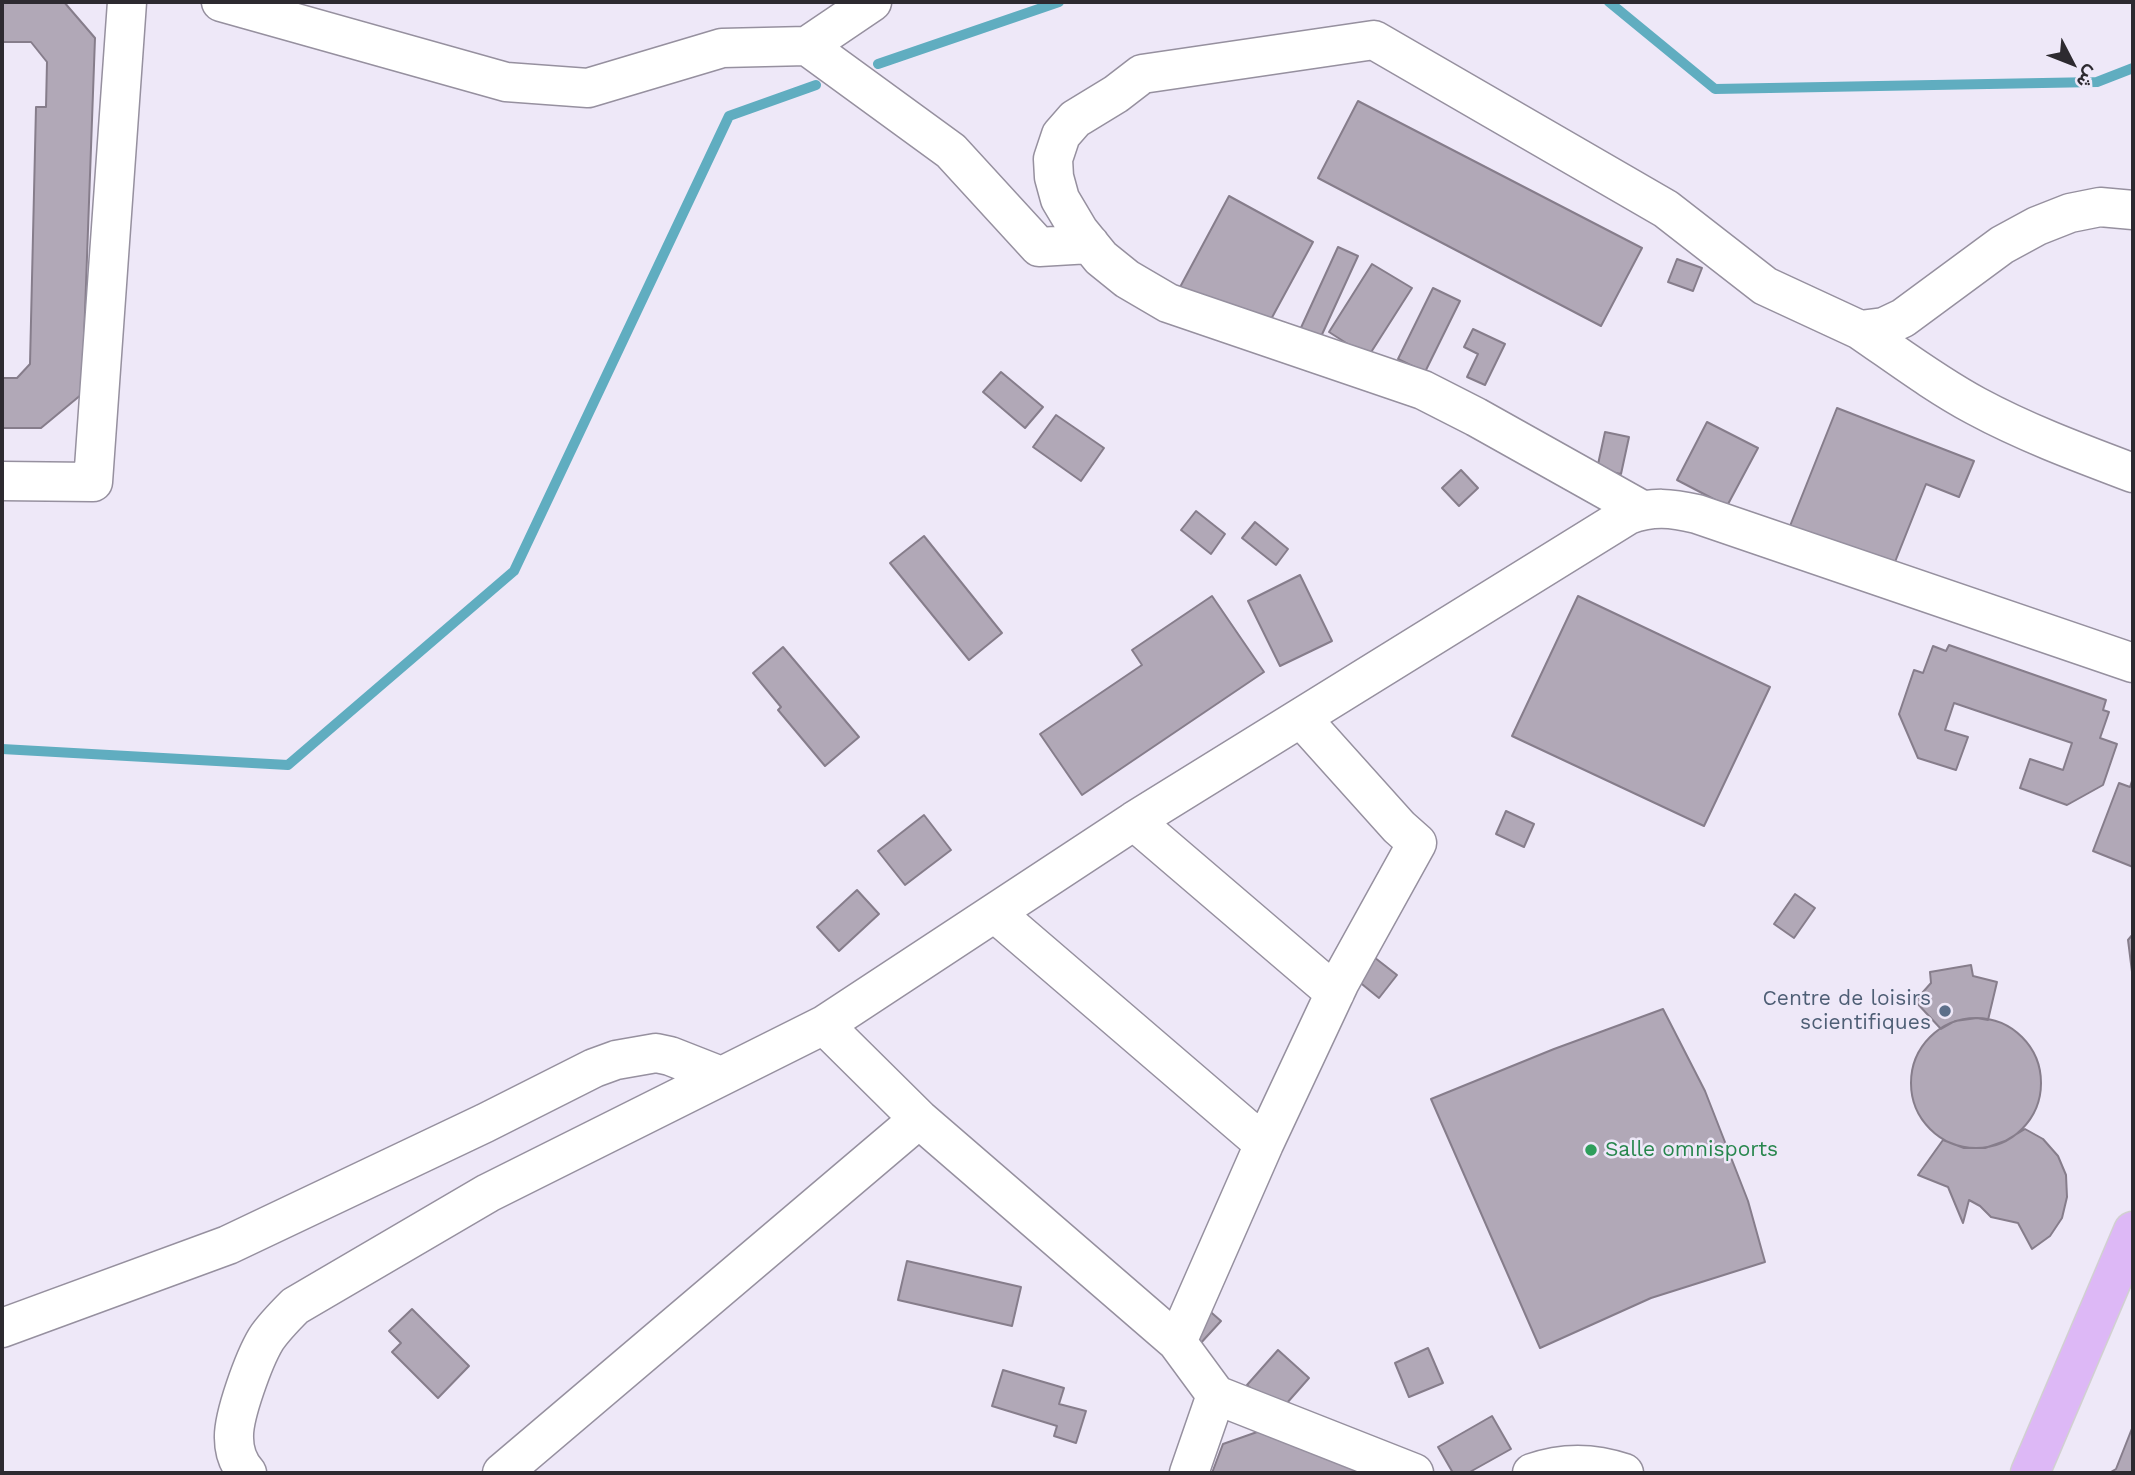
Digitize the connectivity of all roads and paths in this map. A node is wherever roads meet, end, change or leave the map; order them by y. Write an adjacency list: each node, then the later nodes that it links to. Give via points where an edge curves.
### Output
1 (127, 2): 9 (street, via 93,482)
2 (221, 2): 4 (street, via 506,82 588,88 722,48)
3 (872, 2): 4 (street)
4 (807, 46): 6 (street, via 951,151 1039,247)
5 (2133, 210): 7 (street, via 2100,207 2037,226 1985,256 1903,318 1884,327)
6 (1090, 244): 7 (street, via 1060,199 1054,177 1053,159 1061,135 1075,119 1142,74 1374,40 1666,209 1765,286); 10 (street, via 1128,279 1168,303 1423,390)
7 (1860, 330): 8 (street, via 1977,407)
8 (2133, 473)
9 (2, 481)
10 (1642, 510): 11 (street, via 1674,508 1697,514); 12 (street)
11 (2133, 663)
12 (1302, 719): 13 (street); 15 (street, via 1416,843)
13 (1134, 821): 14 (street); 15 (street)
14 (995, 913): 16 (street); 19 (street)
15 (1335, 993): 19 (street)
16 (824, 1025): 17 (street); 18 (street)
17 (721, 1076): 21 (street, via 656,1053 605,1064 228,1245); 24 (street, via 488,1193 295,1306 265,1342 248,1378 233,1436 237,1459)
18 (919, 1118): 22 (street); 25 (street)
19 (1264, 1144): 22 (street)
20 (2133, 1231): 30 (main road)
21 (2, 1328)
22 (1177, 1342): 23 (street)
23 (1216, 1395): 26 (street); 27 (street)
24 (247, 1473)
25 (502, 1473)
26 (1189, 1473)
27 (1414, 1473)
28 (1532, 1473): 29 (street, via 1576,1463)
29 (1624, 1473)
30 (2030, 1473)

